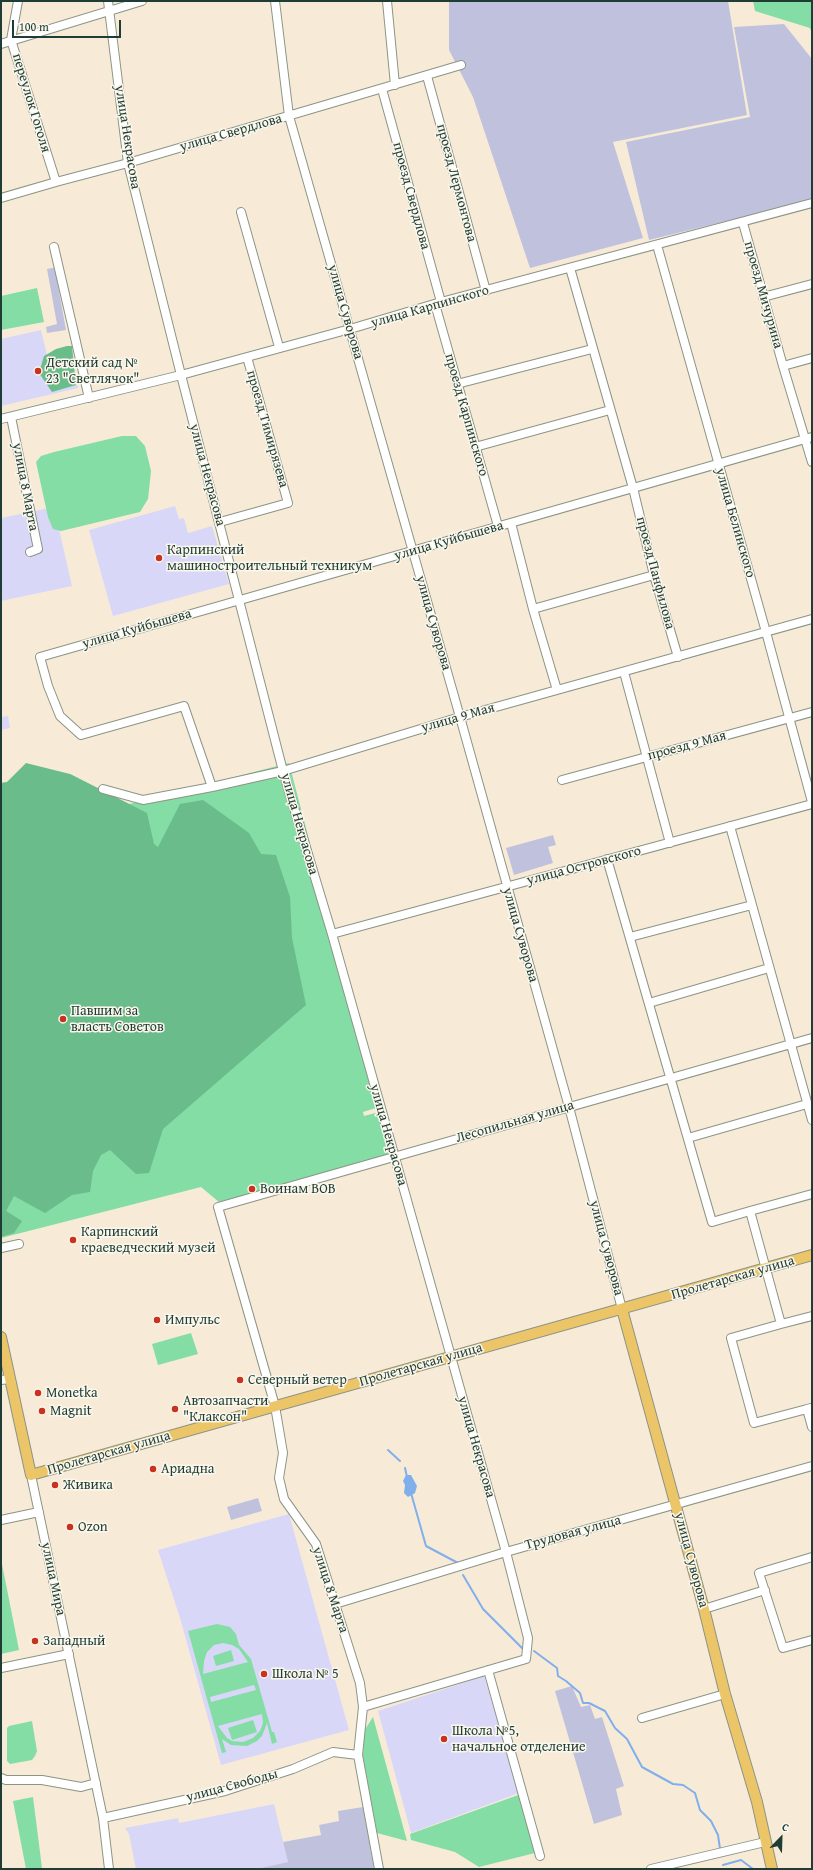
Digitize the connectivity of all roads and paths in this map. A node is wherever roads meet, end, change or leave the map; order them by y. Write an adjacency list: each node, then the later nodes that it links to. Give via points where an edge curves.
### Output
1 (18, 1): 7 (street, переулок Гоголя)
2 (108, 1): 6 (street, улица Некрасова)
3 (142, 1): 6 (street)
4 (275, 1): 13 (street, улица Суворова)
5 (388, 1): 11 (street)
6 (109, 11): 7 (street); 14 (street, улица Некрасова)
7 (12, 40): 8 (street); 15 (street, переулок Гоголя)
8 (1, 44)
9 (461, 64): 10 (street, улица Свердлова)
10 (427, 76): 11 (street, улица Свердлова); 24 (street, проезд Лермонтова)
11 (395, 85): 12 (street, улица Свердлова)
12 (382, 89): 13 (street, улица Свердлова); 26 (street, проезд Свердлова)
13 (289, 116): 14 (street, улица Свердлова); 27 (street, улица Суворова)
14 (128, 164): 15 (street, улица Свердлова); 33 (street, улица Некрасова)
15 (56, 182): 16 (street, улица Свердлова)
16 (1, 198)
17 (812, 204): 19 (street, улица Карпинского)
18 (241, 212): 28 (street)
19 (743, 223): 20 (street, улица Карпинского); 25 (street, проезд Мичурина)
20 (657, 245): 22 (street, улица Карпинского); 42 (street, улица Белинского)
21 (54, 247): 35 (street)
22 (570, 268): 24 (street, улица Карпинского); 29 (street)
23 (812, 284): 25 (street)
24 (486, 291): 26 (street, улица Карпинского)
25 (763, 297): 32 (street, проезд Мичурина)
26 (438, 303): 27 (street, улица Карпинского); 34 (street, проезд Карпинского)
27 (350, 330): 28 (street, улица Карпинского); 47 (street, улица Суворова)
28 (279, 347): 30 (street, улица Карпинского)
29 (592, 349): 34 (street); 36 (street)
30 (247, 357): 33 (street, улица Карпинского); 44 (street, проезд Тимирязева, via 288,503)
31 (812, 358): 32 (street, проезд Мичурина)
32 (783, 366): 39 (street, проезд Мичурина)
33 (181, 375): 35 (street, улица Карпинского); 44 (street, улица Некрасова)
34 (457, 384): 40 (street, проезд Карпинского)
35 (89, 398): 37 (street, улица Карпинского)
36 (610, 410): 40 (street); 43 (street)
37 (11, 417): 38 (street, улица Карпинского); 48 (street, улица 8 Марта, via 38,549)
38 (1, 419)
39 (809, 438): 41 (street, проезд Мичурина); 42 (street, улица Куйбышева)
40 (475, 447): 46 (street, проезд Карпинского)
41 (812, 462)
42 (719, 464): 43 (street, улица Куйбышева); 53 (street, улица Белинского)
43 (633, 488): 45 (street, улица Куйбышева); 49 (street, проезд Панфилова)
44 (220, 522): 50 (street, улица Некрасова)
45 (511, 523): 46 (street, улица Куйбышева); 51 (street)
46 (498, 526): 47 (street, улица Куйбышева)
47 (412, 551): 50 (street, улица Куйбышева); 58 (street, улица Суворова)
48 (30, 552)
49 (654, 575): 51 (street); 54 (street, проезд Панфилова)
50 (239, 600): 61 (street, улица Некрасова); 63 (street, улица Куйбышева, via 40,657 60,716 81,735 184,706)
51 (533, 609): 56 (street)
52 (812, 620): 53 (street, улица 9 Мая)
53 (766, 632): 54 (street, улица 9 Мая); 59 (street, улица Белинского)
54 (678, 657): 55 (street, улица 9 Мая)
55 (624, 672): 56 (street, улица 9 Мая); 60 (street)
56 (557, 690): 58 (street, улица 9 Мая)
57 (812, 712): 59 (street, проезд 9 Мая)
58 (460, 717): 61 (street, улица 9 Мая); 69 (street, улица Суворова)
59 (789, 718): 60 (street, проезд 9 Мая); 65 (street, улица Белинского)
60 (646, 757): 62 (street, проезд 9 Мая); 67 (street)
61 (283, 771): 63 (street, улица 9 Мая); 71 (street, улица Некрасова)
62 (562, 780)
63 (212, 787): 64 (street, улица 9 Мая, via 143,800)
64 (104, 789)
65 (812, 803): 66 (street, улица Островского)
66 (730, 826): 67 (street, улица Островского); 70 (street)
67 (670, 842): 68 (street, улица Островского)
68 (607, 860): 69 (street, улица Островского); 72 (street)
69 (506, 887): 71 (street, улица Островского); 79 (street, улица Суворова)
70 (752, 905): 72 (street); 73 (street)
71 (332, 934): 82 (street, улица Некрасова)
72 (630, 937): 74 (street)
73 (769, 968): 74 (street); 76 (street)
74 (649, 1003): 77 (street)
75 (812, 1038): 76 (street, Лесопильная улица)
76 (790, 1044): 77 (street, Лесопильная улица); 78 (street)
77 (671, 1078): 79 (street, Лесопильная улица); 81 (street)
78 (807, 1104): 80 (street); 81 (street)
79 (569, 1107): 82 (street, Лесопильная улица); 90 (street, улица Суворова)
80 (812, 1120)
81 (688, 1138): 85 (street, via 712,1222)
82 (395, 1156): 84 (street, Лесопильная улица); 94 (street, улица Некрасова)
83 (812, 1194): 85 (street)
84 (218, 1207): 96 (street, улица 8 Марта)
85 (750, 1211): 89 (street)
86 (19, 1244): 87 (street)
87 (1, 1248)
88 (812, 1256): 89 (main road, Пролетарская улица)
89 (768, 1273): 90 (main road, Пролетарская улица); 92 (street)
90 (622, 1309): 94 (main road, Пролетарская улица); 101 (main road, улица Суворова)
91 (812, 1316): 92 (street)
92 (781, 1324): 97 (street, via 731,1338 754,1423)
93 (1, 1337): 95 (main road, улица Мира)
94 (450, 1357): 96 (main road, Пролетарская улица); 104 (street, улица Некрасова)
95 (6, 1379): 100 (main road, улица Мира)
96 (275, 1406): 100 (main road, Пролетарская улица); 107 (street, улица 8 Марта, via 283,1453 279,1478 284,1499 316,1544)
97 (810, 1408): 98 (street)
98 (812, 1427)
99 (812, 1466): 101 (street, Трудовая улица)
100 (31, 1475): 102 (street, улица Мира)
101 (676, 1505): 104 (street, Трудовая улица); 108 (main road, улица Суворова)
102 (39, 1512): 103 (street); 110 (street, улица Мира)
103 (1, 1520)
104 (506, 1552): 107 (street, Трудовая улица); 112 (street, улица Некрасова, via 528,1638 526,1659)
105 (812, 1557): 106 (street, via 759,1573)
106 (764, 1590): 108 (street); 109 (street, via 783,1648)
107 (335, 1604): 114 (street, улица 8 Марта, via 360,1683)
108 (704, 1609): 113 (main road, улица Суворова)
109 (812, 1640)
110 (69, 1654): 111 (street); 118 (street, улица Мира)
111 (1, 1668)
112 (488, 1670): 114 (street); 121 (street)
113 (725, 1694): 115 (street); 120 (main road, улица Суворова, via 757,1802)
114 (363, 1707): 116 (street, улица 8 Марта)
115 (642, 1718)
116 (358, 1755): 119 (street, улица Свободы, via 333,1752 293,1769 225,1791); 123 (street, улица 8 Марта)
117 (1, 1778): 118 (street, via 42,1780 81,1786)
118 (96, 1783): 119 (street, улица Мира)
119 (103, 1818): 122 (street, улица Мира)
120 (765, 1842): 124 (street); 125 (main road, улица Суворова)
121 (540, 1856)
122 (109, 1869)
123 (378, 1869)
124 (651, 1869)
125 (772, 1869)

